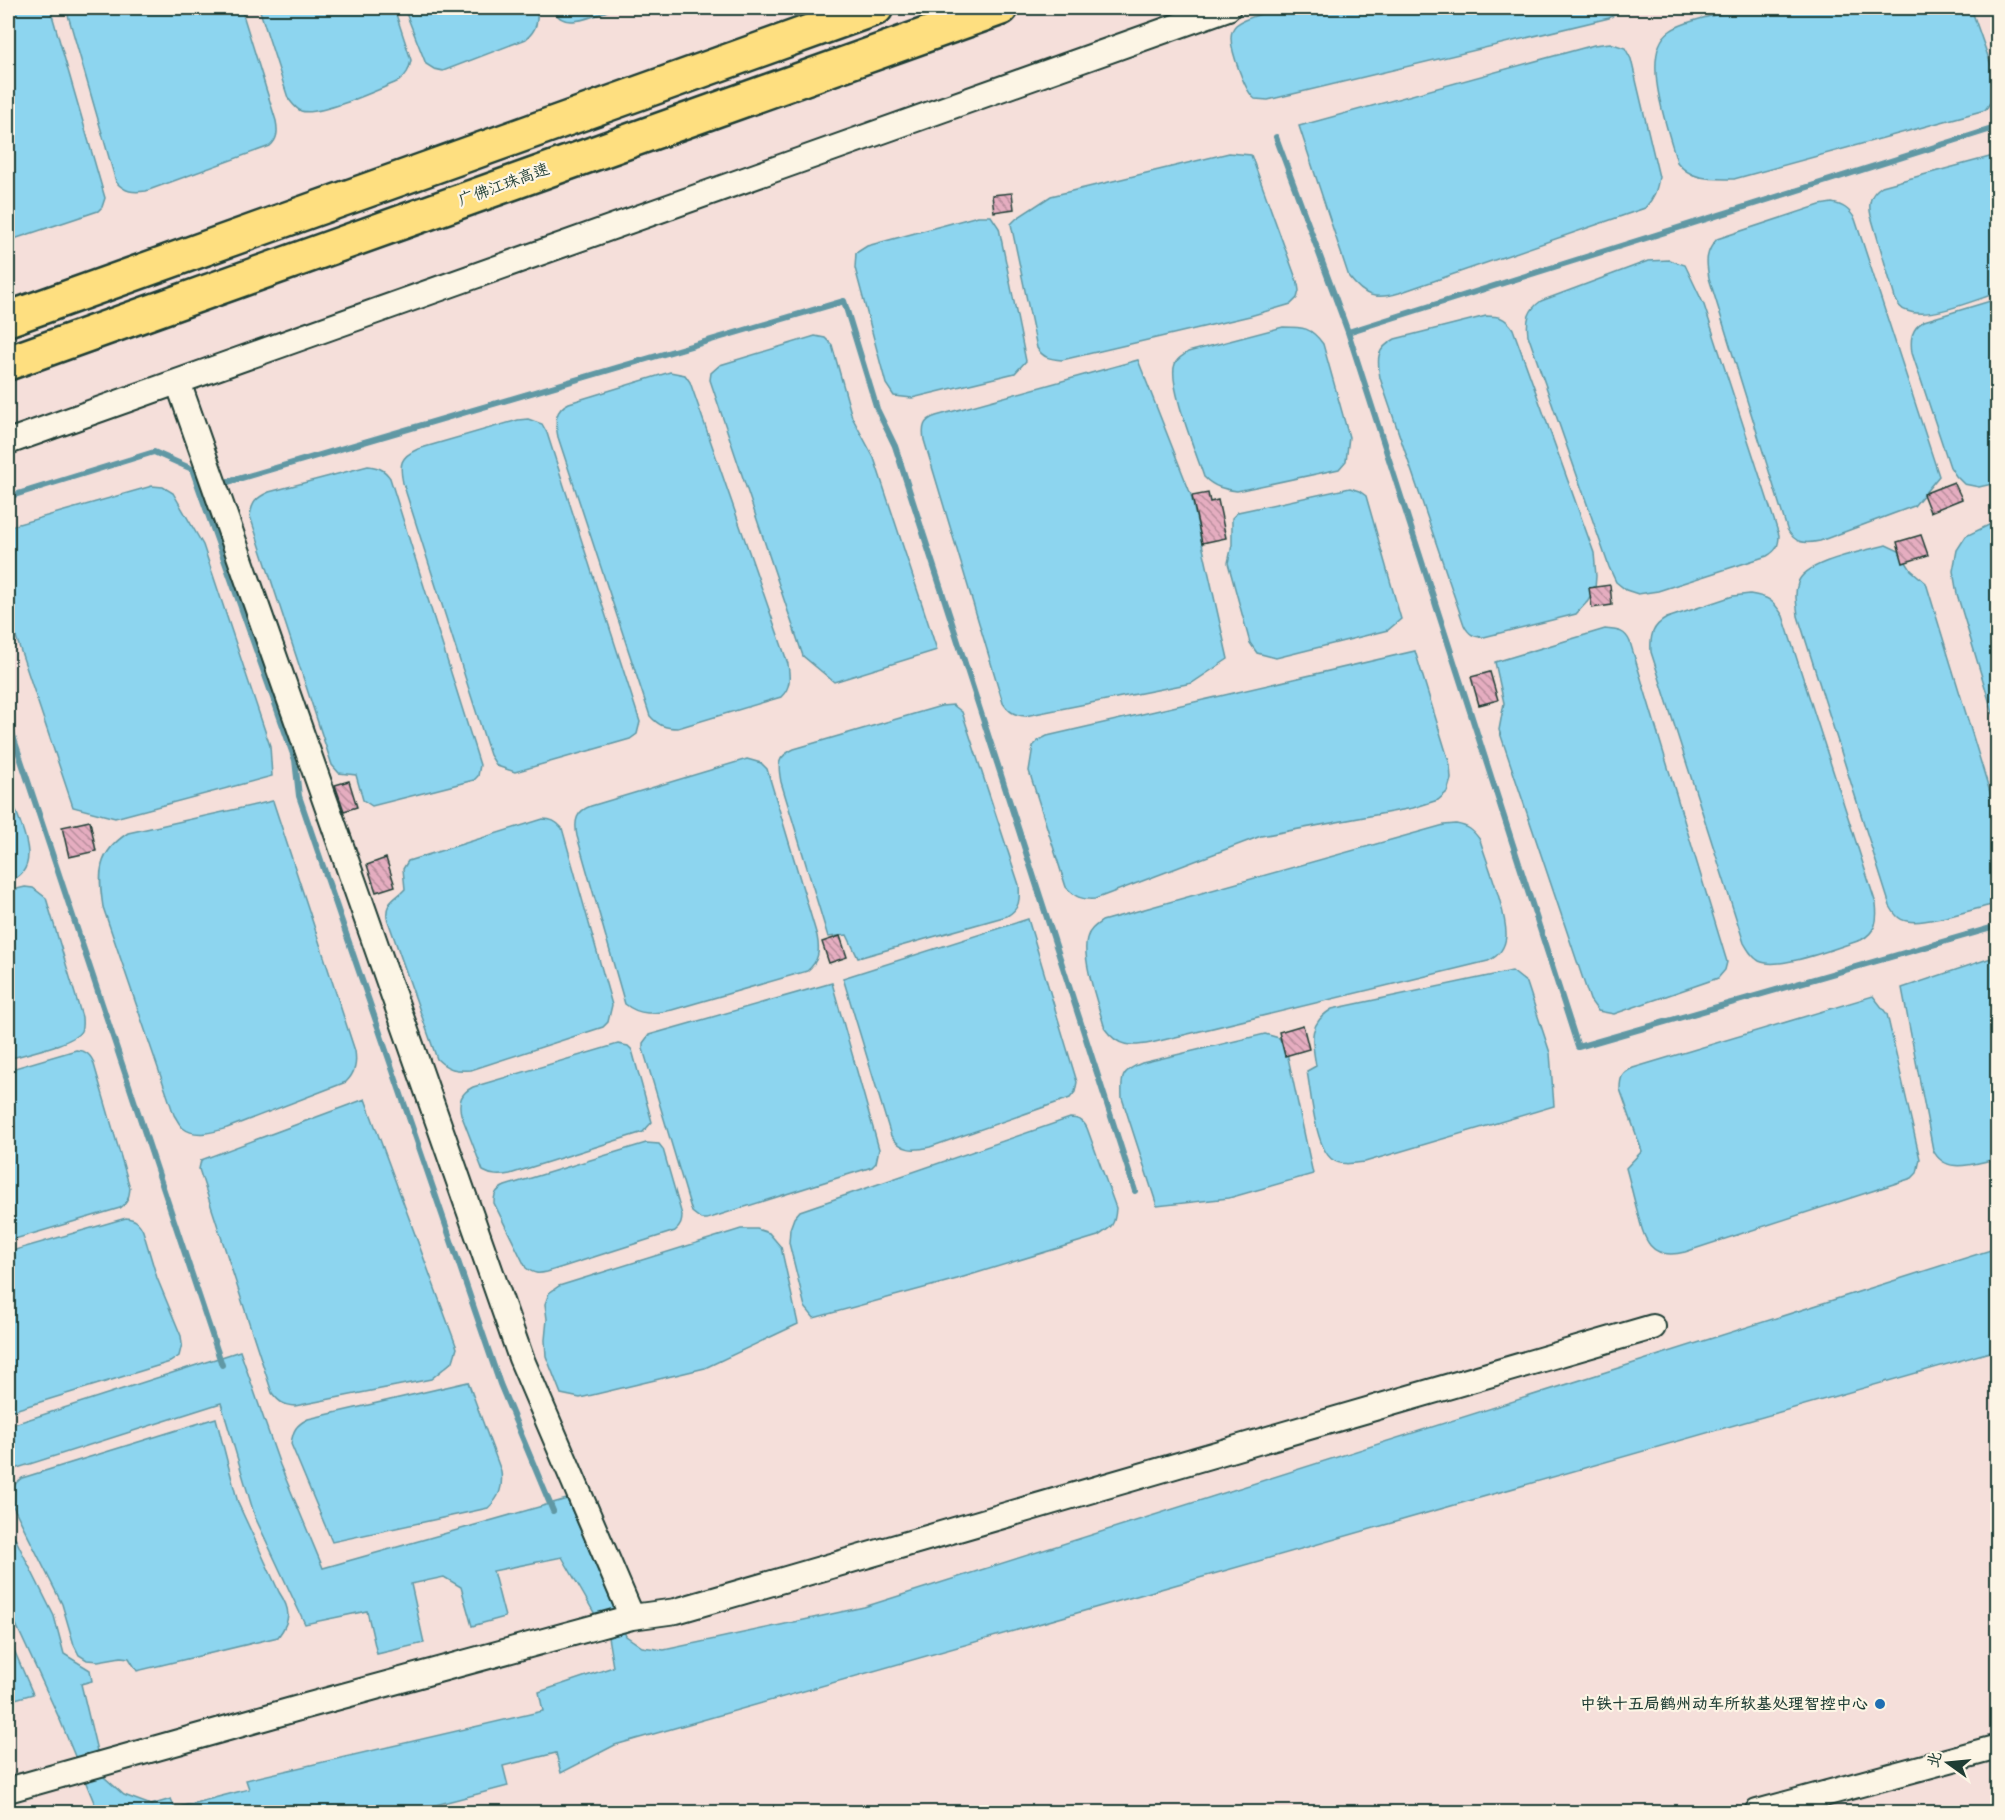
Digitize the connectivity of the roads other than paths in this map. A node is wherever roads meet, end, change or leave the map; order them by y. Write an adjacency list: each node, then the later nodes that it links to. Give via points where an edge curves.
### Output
1 (876, 8): 4 (highway)
2 (1001, 8): 5 (highway, 广佛江珠高速)
3 (1228, 8): 6 (street)
4 (8, 319)
5 (8, 363)
6 (178, 382): 7 (street); 9 (street, via 521,1358)
7 (8, 442)
8 (1653, 1327): 9 (street, via 676,1611)
9 (632, 1617): 11 (street)
10 (1998, 1747): 12 (street)
11 (8, 1790)
12 (1756, 1812)

